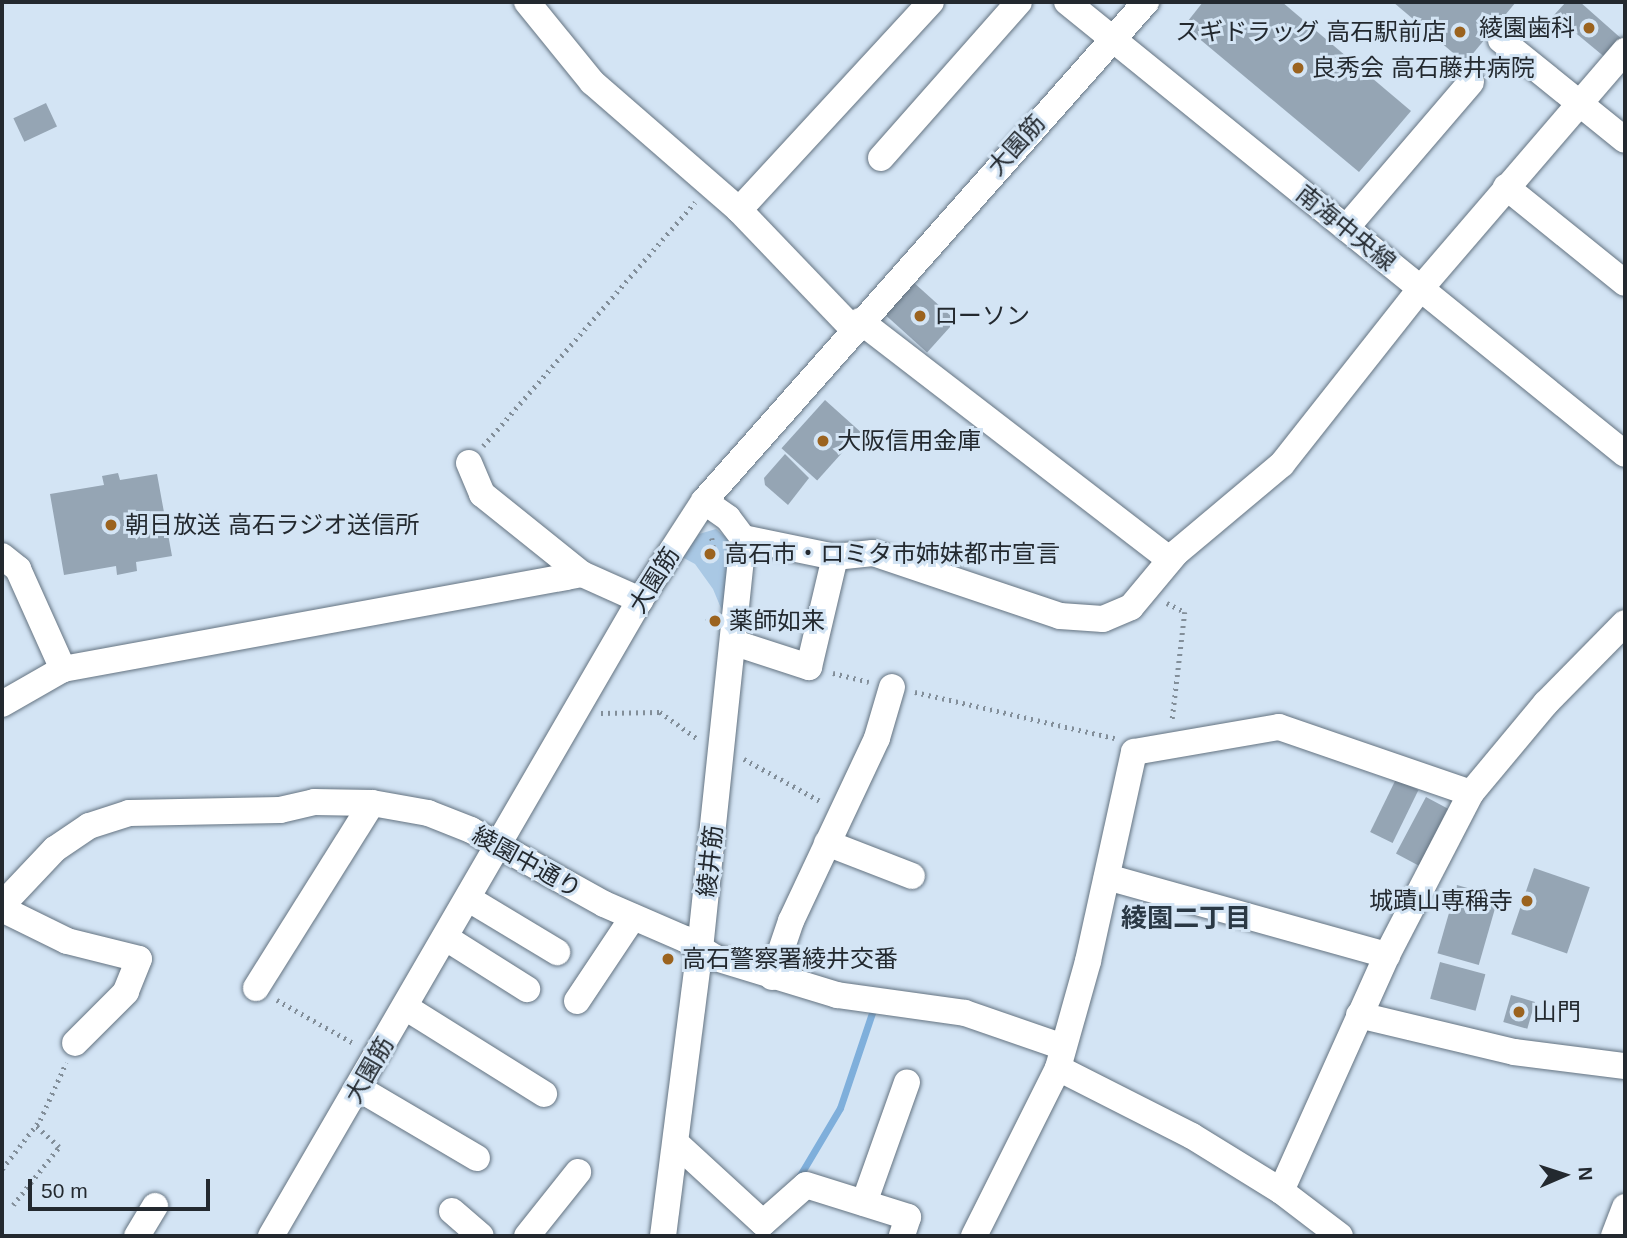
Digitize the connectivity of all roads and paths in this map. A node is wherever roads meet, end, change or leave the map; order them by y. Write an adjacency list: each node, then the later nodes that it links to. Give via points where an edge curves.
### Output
1 (527, 2): 13 (street, via 592,82)
2 (931, 2): 15 (street)
3 (1019, 2): 12 (street)
4 (1067, 2): 6 (street, 南海中央線)
5 (1146, 2): 6 (street, 大園筋)
6 (1111, 38): 16 (street, 南海中央線); 19 (street, 大園筋)
7 (1501, 40): 10 (street)
8 (1625, 51): 10 (street)
9 (1471, 82): 16 (street)
10 (1580, 103): 11 (street); 14 (street)
11 (1625, 140)
12 (881, 158)
13 (710, 185): 15 (street); 21 (path)
14 (1506, 187): 17 (street); 18 (street)
15 (739, 210): 19 (street)
16 (1346, 228): 18 (street, 南海中央線)
17 (1625, 283)
18 (1421, 288): 20 (street, 南海中央線); 26 (street, via 1282,464)
19 (857, 325): 22 (street, 大園筋); 26 (street)
20 (1625, 454)
21 (469, 463): 27 (street, via 482,494)
22 (704, 501): 23 (street, via 728,518); 29 (street, 大園筋)
23 (743, 538): 25 (street); 31 (street, 綾井筋)
24 (2, 556): 33 (street, via 18,569)
25 (835, 557): 28 (street, via 873,553 1060,616 1103,619 1130,607); 32 (street)
26 (1170, 560): 28 (street)
27 (582, 574): 29 (street); 33 (street)
28 (1144, 591): 37 (path, via 1185,612)
29 (640, 600): 35 (street, 大園筋)
30 (1625, 623): 40 (street, via 1546,703)
31 (735, 643): 32 (street); 39 (street, 綾井筋)
32 (809, 667): 34 (path)
33 (63, 669): 36 (street)
34 (892, 687): 38 (path, via 1076,726 1135,744); 42 (street)
35 (581, 703): 39 (path, via 600,713 660,712); 44 (street, 大園筋)
36 (2, 704)
37 (1166, 750): 38 (street); 40 (street, via 1279,727)
38 (1134, 752): 46 (street)
39 (722, 753): 42 (path); 51 (street, 綾井筋)
40 (1471, 793): 53 (street)
41 (372, 803): 44 (street, 綾園中通り, via 428,813); 48 (street, 綾園中通り, via 129,813 89,826 55,849); 55 (street)
42 (851, 809): 43 (street)
43 (827, 843): 45 (street); 54 (street, via 791,921)
44 (500, 846): 47 (street, 大園筋); 49 (street, 綾園中通り)
45 (912, 876)
46 (1107, 877): 53 (street); 62 (street)
47 (469, 899): 50 (street, 大園筋); 52 (street)
48 (2, 907): 60 (street, via 67,941 139,959 126,992)
49 (633, 917): 51 (street, 綾園中通り); 57 (street)
50 (446, 938): 56 (street); 58 (street, 大園筋)
51 (700, 949): 54 (street, 綾園中通り); 68 (street, 綾井筋)
52 (557, 951)
53 (1387, 955): 59 (street)
54 (772, 977): 62 (street, 綾園中通り, via 837,995 965,1013)
55 (256, 988): 61 (path)
56 (527, 989)
57 (577, 1001)
58 (405, 1007): 65 (street, 大園筋); 66 (street)
59 (1359, 1015): 63 (street, via 1514,1052); 72 (street)
60 (75, 1044): 67 (path)
61 (359, 1046)
62 (1060, 1057): 72 (street, 綾園中通り); 84 (street)
63 (1625, 1066)
64 (907, 1082): 73 (street)
65 (358, 1088): 69 (street); 78 (street, 大園筋)
66 (544, 1094)
67 (36, 1126): 70 (path); 74 (path, via 59,1147)
68 (676, 1143): 73 (street, via 762,1223 806,1185); 82 (street, 綾井筋)
69 (477, 1158)
70 (2, 1169)
71 (578, 1172): 81 (street)
72 (1281, 1191): 85 (street, 綾園中通り)
73 (864, 1203): 83 (street, via 908,1217)
74 (13, 1205)
75 (155, 1206): 79 (street)
76 (1625, 1207): 86 (street)
77 (452, 1211): 80 (street)
78 (281, 1233)
79 (137, 1236)
80 (481, 1236)
81 (527, 1236)
82 (663, 1236)
83 (902, 1236)
84 (974, 1236)
85 (1339, 1236)
86 (1615, 1236)

